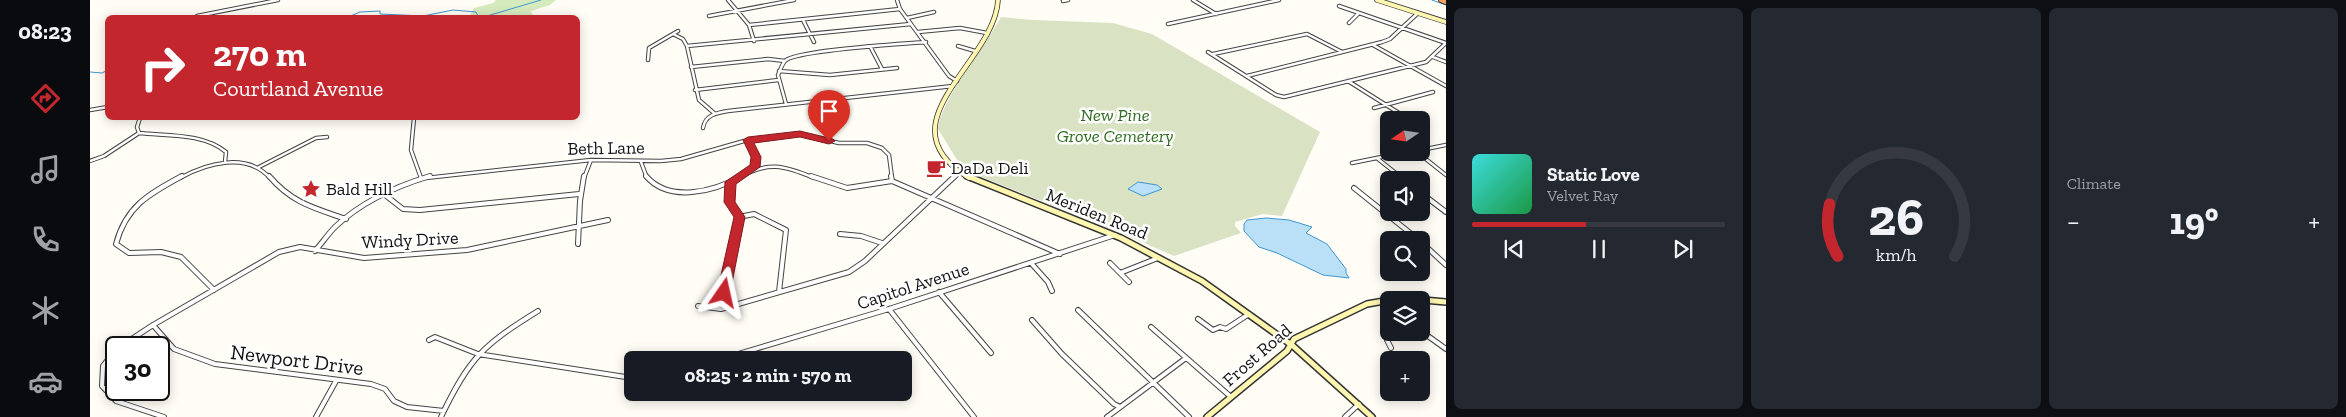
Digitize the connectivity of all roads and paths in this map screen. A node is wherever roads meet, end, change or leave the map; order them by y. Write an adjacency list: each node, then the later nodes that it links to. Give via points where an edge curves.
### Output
1 (278, 0): 20 (street)
2 (728, 0): 15 (street)
3 (794, 0): 15 (street)
4 (897, 0): 14 (street)
5 (998, 0): 32 (main road, Meriden Road, via 996,15)
6 (1068, 0): 11 (street)
7 (1193, 0): 19 (street)
8 (1279, 0): 19 (street)
9 (1378, 0): 18 (main road)
10 (1440, 0): 12 (highway)
11 (1063, 1)
12 (1446, 2)
13 (1338, 6): 17 (street)
14 (900, 9): 22 (street); 23 (street)
15 (738, 12): 21 (street); 28 (street)
16 (934, 12): 22 (street)
17 (1359, 13): 25 (street); 29 (street)
18 (1418, 13): 24 (main road); 29 (street)
19 (1216, 14): 27 (street)
20 (202, 15)
21 (708, 16)
22 (907, 18): 26 (street)
23 (803, 20): 28 (street); 34 (street)
24 (1446, 22)
25 (1349, 23)
26 (911, 24): 31 (street); 34 (street)
27 (1168, 24)
28 (750, 25): 35 (street)
29 (1402, 28): 38 (street); 39 (street, via 1390,38)
30 (678, 31): 33 (street)
31 (918, 32): 32 (street, via 960,28); 37 (street)
32 (987, 33): 43 (main road, Meriden Road)
33 (673, 34): 40 (street, via 683,39); 48 (street, via 649,48)
34 (811, 36): 35 (street); 36 (street)
35 (754, 41): 40 (street)
36 (814, 42)
37 (926, 42): 42 (street); 58 (street, via 949,76)
38 (1446, 43): 47 (street)
39 (1373, 45): 45 (street); 51 (street)
40 (687, 46): 52 (street)
41 (958, 46): 43 (street)
42 (870, 48): 49 (street, via 811,53); 54 (street)
43 (975, 51): 58 (main road, Meriden Road)
44 (1208, 52): 46 (street)
45 (1342, 52): 46 (street, via 1307,34); 56 (street)
46 (1212, 54): 56 (street)
47 (1433, 57): 50 (street); 51 (street)
48 (648, 60)
49 (785, 61): 52 (street, via 768,59); 55 (street)
50 (1446, 62)
51 (1411, 66): 59 (street); 61 (street)
52 (691, 67): 62 (street)
53 (897, 68): 54 (street)
54 (882, 69): 55 (street, via 830,75)
55 (779, 71): 57 (street)
56 (1246, 76): 59 (street, via 1280,97)
57 (778, 80): 62 (street); 64 (street)
58 (957, 81): 60 (main road, Meriden Road)
59 (1348, 81): 65 (street)
60 (954, 86): 64 (street); 89 (main road, Meriden Road, via 935,120 934,134 943,155)
61 (1446, 86)
62 (695, 90): 70 (street, via 699,100)
63 (1433, 92): 65 (street)
64 (786, 104): 70 (street)
65 (1385, 105): 67 (street); 69 (street)
66 (105, 107): 68 (street)
67 (1374, 108)
68 (90, 110)
69 (1395, 111)
70 (714, 113): 73 (street, via 706,119)
71 (139, 120): 74 (street)
72 (414, 120): 91 (street, via 411,150)
73 (703, 128)
74 (139, 133): 81 (street, via 104,156); 83 (street, via 221,146 226,152)
75 (327, 137): 86 (street, via 316,138)
76 (748, 140): 84 (street, Beth Lane, via 680,159); 87 (street, via 756,157); 92 (street, Beth Lane, via 800,134 840,143 875,145 889,155)
77 (1446, 145): 78 (street)
78 (1430, 148)
79 (1378, 158): 85 (street); 88 (street)
80 (591, 160): 84 (street, Beth Lane); 91 (street, Beth Lane); 95 (street, via 582,177)
81 (90, 161)
82 (1428, 161): 90 (street)
83 (225, 162): 86 (street); 118 (street, via 197,170 144,200 123,222 116,244 129,253 161,252 181,257)
84 (642, 162): 93 (street, via 643,174 655,188 673,193 692,192)
85 (1352, 163)
86 (259, 167): 101 (street, via 287,196)
87 (755, 167): 92 (street, via 791,168 848,188); 93 (street)
88 (1394, 171)
89 (960, 172): 97 (street); 106 (main road, Meriden Road, via 995,190)
90 (1446, 175)
91 (421, 178): 96 (street, Beth Lane)
92 (892, 180): 97 (street)
93 (730, 182): 100 (street, via 730,202)
94 (1354, 188): 104 (street)
95 (579, 194): 96 (street, via 420,210 403,210); 103 (street)
96 (385, 195): 101 (street, Beth Lane)
97 (932, 197): 107 (street); 111 (street)
98 (1430, 200): 99 (street)
99 (1446, 212)
100 (739, 217): 121 (street, via 754,214 786,230); 124 (street)
101 (346, 218): 110 (street, Beth Lane)
102 (608, 220): 103 (street, Windy Drive)
103 (580, 227): 108 (street); 110 (street, Windy Drive, via 467,250 364,258)
104 (1408, 231)
105 (840, 234): 107 (street)
106 (1116, 235): 111 (street, Capitol Avenue); 112 (main road, Meriden Road)
107 (882, 243): 121 (street, via 849,272)
108 (578, 244)
109 (1430, 250): 115 (street)
110 (315, 251): 118 (street, Windy Drive, via 300,247 280,252)
111 (1060, 254): 113 (street, Capitol Avenue)
112 (1161, 257): 116 (street); 128 (main road, Meriden Road)
113 (1031, 263): 119 (street); 120 (street, Capitol Avenue)
114 (1110, 263): 116 (street)
115 (1446, 265)
116 (1120, 273): 117 (street)
117 (1129, 282)
118 (214, 290): 131 (street, Windy Drive)
119 (1052, 290)
120 (939, 292): 125 (street, Capitol Avenue); 141 (street)
121 (779, 293): 124 (street)
122 (1446, 302): 137 (main road, Frost Road, via 1401,298 1367,304 1294,339)
123 (698, 306): 124 (street)
124 (720, 309)
125 (889, 309): 140 (street, Capitol Avenue); 157 (street)
126 (1078, 310): 147 (street)
127 (538, 311): 142 (street, via 490,342)
128 (1250, 314): 129 (street, via 1226,329 1213,330); 137 (main road, Meriden Road)
129 (1198, 319)
130 (1032, 320): 152 (street, via 1062,354)
131 (153, 325): 133 (street, Windy Drive); 146 (street, Newport Drive, via 174,349 215,364)
132 (1151, 327): 143 (street)
133 (136, 336)
134 (1430, 337): 139 (street)
135 (429, 340): 142 (street, via 435,337)
136 (1387, 341): 138 (street)
137 (1290, 345): 149 (main road, Frost Road, via 1287,351); 151 (main road, Meriden Road)
138 (1391, 348)
139 (1446, 349)
140 (748, 351)
141 (991, 353)
142 (478, 354): 145 (street); 153 (street)
143 (1186, 358): 147 (street); 149 (street)
144 (105, 363): 148 (street, Windy Drive, via 102,386)
145 (624, 377)
146 (336, 381): 153 (street, Newport Drive, via 371,384 385,389 394,401 407,407); 155 (street)
147 (1153, 382): 152 (street); 159 (street)
148 (105, 389)
149 (1230, 397): 160 (main road, Frost Road)
150 (116, 401): 154 (street, Windy Drive)
151 (1359, 404): 161 (street); 162 (main road, Meriden Road)
152 (1120, 407): 158 (street)
153 (444, 411): 156 (street)
154 (164, 417)
155 (316, 417)
156 (441, 417)
157 (974, 417)
158 (1107, 417)
159 (1188, 417)
160 (1206, 417)
161 (1345, 417)
162 (1372, 417)

